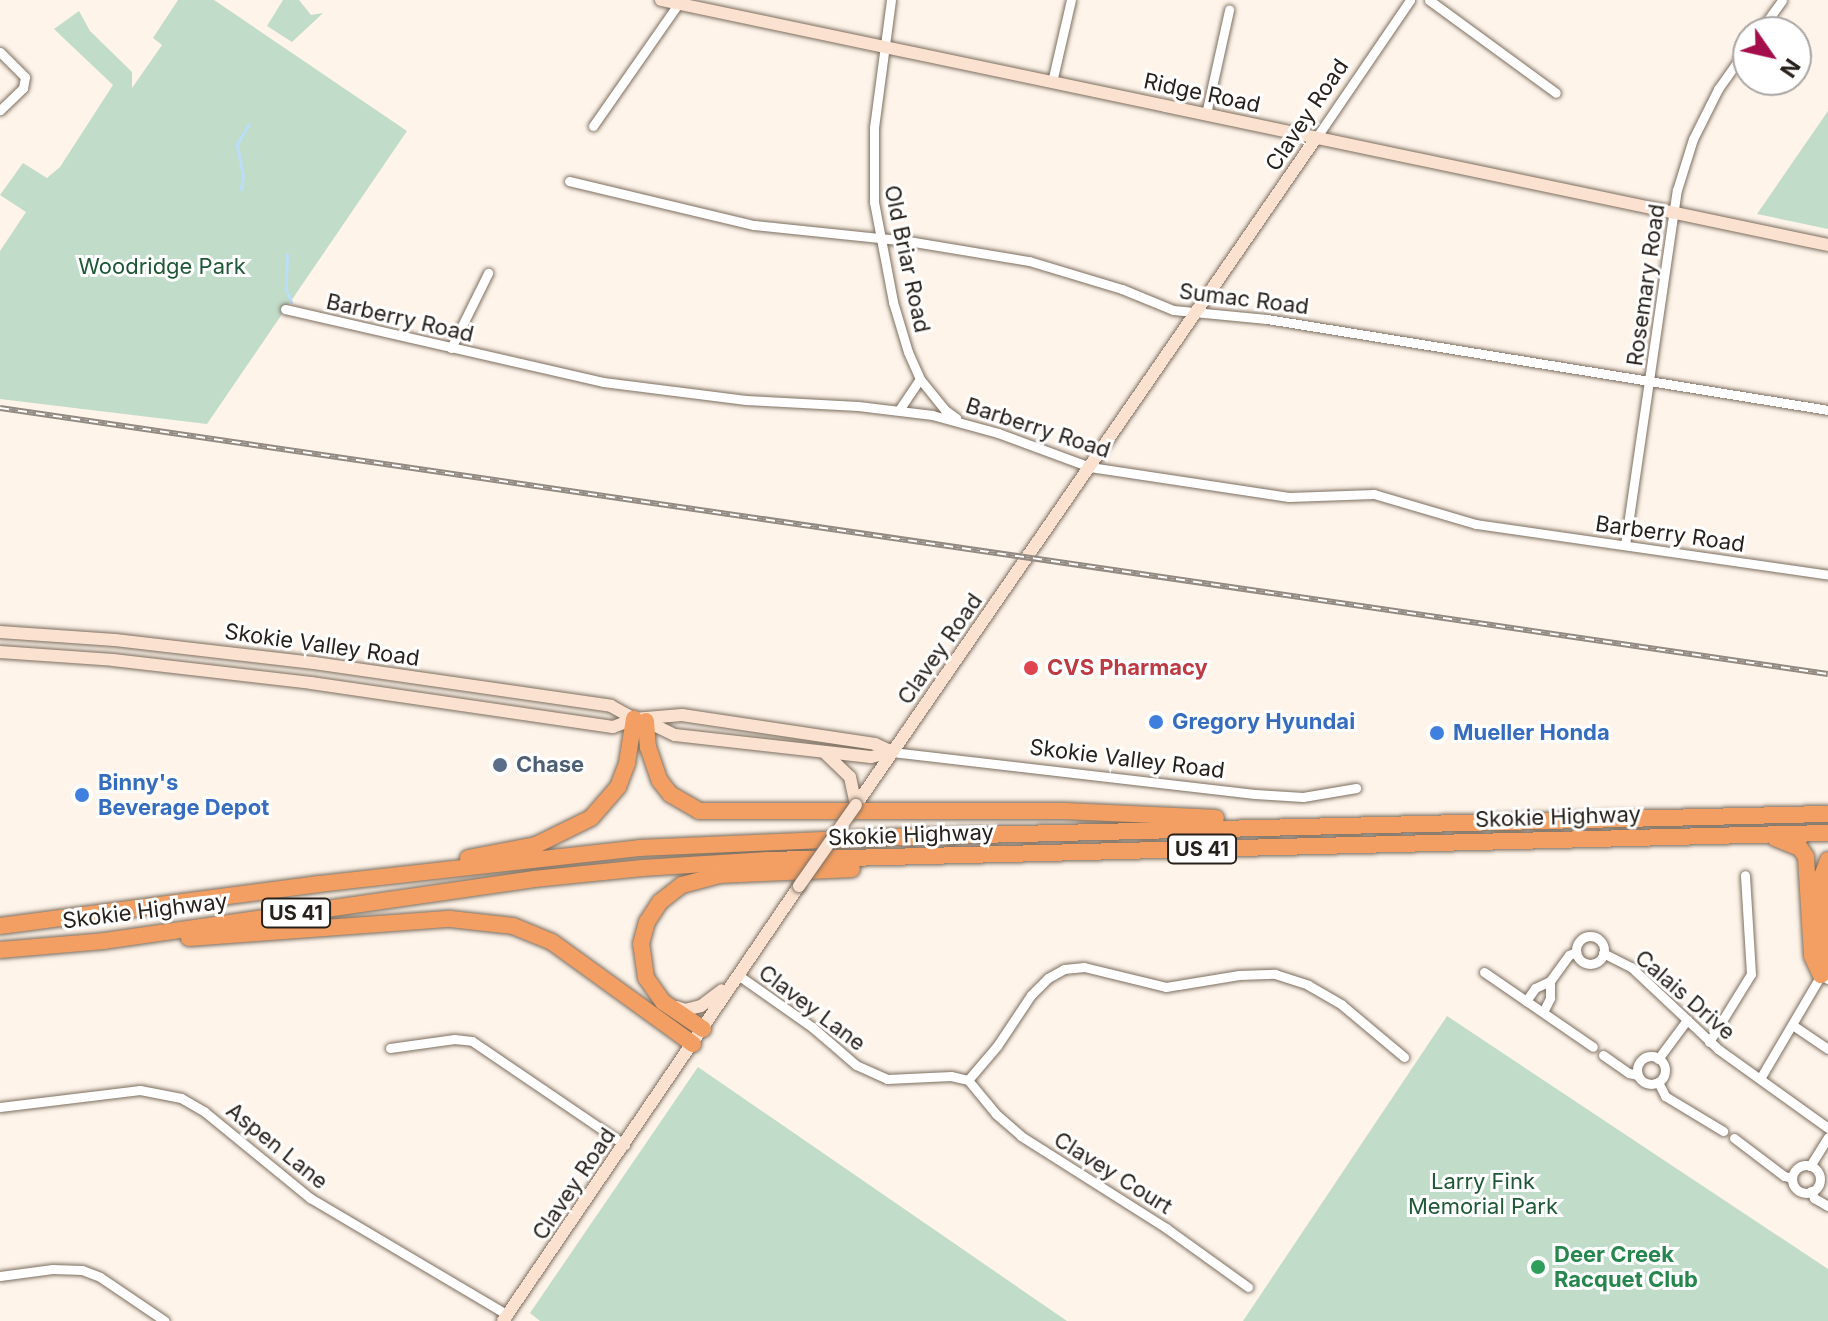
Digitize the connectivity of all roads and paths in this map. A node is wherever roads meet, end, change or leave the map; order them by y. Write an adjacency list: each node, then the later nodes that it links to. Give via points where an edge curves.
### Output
1 (661, 0): 6 (main road, Ridge Road)
2 (891, 0): 8 (street, Old Briar Road)
3 (1071, 0): 11 (street)
4 (1410, 0): 16 (street, Clavey Road)
5 (1429, 0): 12 (street)
6 (679, 2): 8 (main road, Ridge Road); 15 (street)
7 (1229, 10): 14 (street)
8 (887, 47): 11 (main road, Ridge Road); 19 (street, Old Briar Road, via 872,154)
9 (0, 52): 13 (street, via 25,77 23,88)
10 (1732, 69): 18 (street, Rosemary Road, via 1693,139)
11 (1052, 82): 14 (main road, Ridge Road)
12 (1556, 93)
13 (0, 110)
14 (1206, 114): 16 (main road, Ridge Road)
15 (593, 126)
16 (1316, 138): 18 (main road, Ridge Road); 23 (main road, Clavey Road)
17 (569, 181): 19 (street, Sumac Road, via 754,225)
18 (1674, 213): 20 (main road, Ridge Road); 26 (street, Rosemary Road)
19 (880, 239): 23 (street, Sumac Road, via 1029,261 1173,310); 25 (street, Old Briar Road, via 897,314)
20 (1828, 245)
21 (488, 273): 24 (street)
22 (285, 309): 24 (street, Barberry Road)
23 (1197, 312): 26 (street, Sumac Road); 30 (main road, Clavey Road)
24 (451, 348): 27 (street, Barberry Road, via 693,395)
25 (920, 379): 27 (street); 29 (street, Old Briar Road)
26 (1650, 380): 28 (street, Sumac Road); 31 (street, Rosemary Road)
27 (899, 410): 29 (street, Barberry Road)
28 (1828, 410)
29 (959, 420): 30 (street, Barberry Road)
30 (1090, 467): 31 (street, Barberry Road, via 1289,497 1374,494 1476,524); 41 (main road, Clavey Road)
31 (1625, 545): 32 (street, Barberry Road)
32 (1828, 575)
33 (0, 632): 34 (main road, Skokie Valley Road)
34 (115, 640): 35 (main road, Skokie Valley Road); 37 (main road)
35 (198, 649): 38 (main road); 39 (main road, Skokie Valley Road, via 611,706)
36 (0, 652): 37 (main road, Skokie Valley Road)
37 (113, 660): 38 (main road, Skokie Valley Road)
38 (195, 669): 39 (main road, Skokie Valley Road, via 613,727)
39 (640, 720): 40 (main road, Skokie Valley Road, via 675,735); 41 (main road, Skokie Valley Road, via 682,715 875,744); 45 (highway, via 660,781 670,794 699,811 717,814 1064,811); 51 (highway, via 618,787 601,809 575,828 536,845)
40 (823, 751): 41 (main road, Skokie Valley Road, via 871,757); 43 (main road, via 850,777)
41 (892, 752): 42 (street, Skokie Valley Road, via 1255,794 1303,797); 43 (main road, Clavey Road)
42 (1356, 788)
43 (856, 805): 58 (main road, Clavey Road, bridge)
44 (1828, 814): 45 (highway, Skokie Highway / US 41)
45 (1325, 826): 51 (highway, Skokie Highway / US 41, via 743,842 568,855)
46 (1828, 833): 47 (highway, Skokie Highway / US 41)
47 (1758, 834): 48 (highway, Skokie Highway / US 41); 59 (highway, via 1786,841 1806,857 1812,956)
48 (1003, 854): 53 (highway, Skokie Highway / US 41, via 642,868); 62 (highway, via 905,867 720,875 682,885 653,911 641,944 646,978)
49 (1828, 860): 59 (highway, via 1822,876)
50 (1745, 875): 67 (street, via 1751,974)
51 (356, 881): 52 (highway, Skokie Highway / US 41)
52 (0, 926)
53 (104, 941): 54 (highway, Skokie Highway / US 41); 68 (highway, via 424,920 513,926 552,942)
54 (0, 950)
55 (1576, 952): 56 (street, Calais Drive, via 1589,964); 56 (street, Calais Drive, via 1578,942 1589,935 1601,941); 60 (street)
56 (1603, 953): 64 (street, Calais Drive, via 1631,967)
57 (1484, 972): 61 (street)
58 (737, 976): 62 (main road, via 694,1009); 66 (main road, Clavey Road); 77 (street, Clavey Lane, via 812,1027 856,1065 880,1077)
59 (1824, 977): 65 (street)
60 (1550, 981): 61 (street, via 1535,988); 63 (street)
61 (1526, 1001): 63 (street)
62 (663, 1002): 66 (highway)
63 (1543, 1012): 69 (street)
64 (1687, 1020): 67 (street, Calais Drive); 74 (street)
65 (1794, 1026): 71 (street); 76 (street)
66 (703, 1029): 68 (main road, Clavey Road)
67 (1709, 1042): 76 (street, Calais Drive)
68 (693, 1044): 84 (main road, Clavey Road)
69 (1593, 1047)
70 (390, 1048): 84 (street, via 472,1041)
71 (1828, 1049)
72 (1603, 1055): 75 (street)
73 (1404, 1057): 77 (street, via 1342,1005 1275,974 1166,987 1071,967 1048,978 1031,995)
74 (1658, 1059): 75 (street, via 1644,1058); 78 (street, via 1664,1070)
75 (1638, 1075): 78 (street, via 1648,1084)
76 (1761, 1077): 80 (street, Calais Drive)
77 (968, 1080): 90 (street, Clavey Court, via 1021,1136)
78 (1658, 1082): 81 (street, via 1665,1096)
79 (0, 1107): 91 (street, Aspen Lane, via 140,1090 181,1098 310,1198)
80 (1828, 1128)
81 (1723, 1131)
82 (1828, 1137): 85 (street)
83 (1734, 1138): 86 (street)
84 (625, 1145): 91 (main road, Clavey Road)
85 (1810, 1166): 86 (street, via 1798,1167); 87 (street, via 1819,1180)
86 (1792, 1178): 87 (street, via 1796,1189)
87 (1811, 1191): 88 (street)
88 (1828, 1206)
89 (0, 1276): 92 (street, via 82,1270)
90 (1248, 1287)
91 (506, 1318)
92 (165, 1321)

